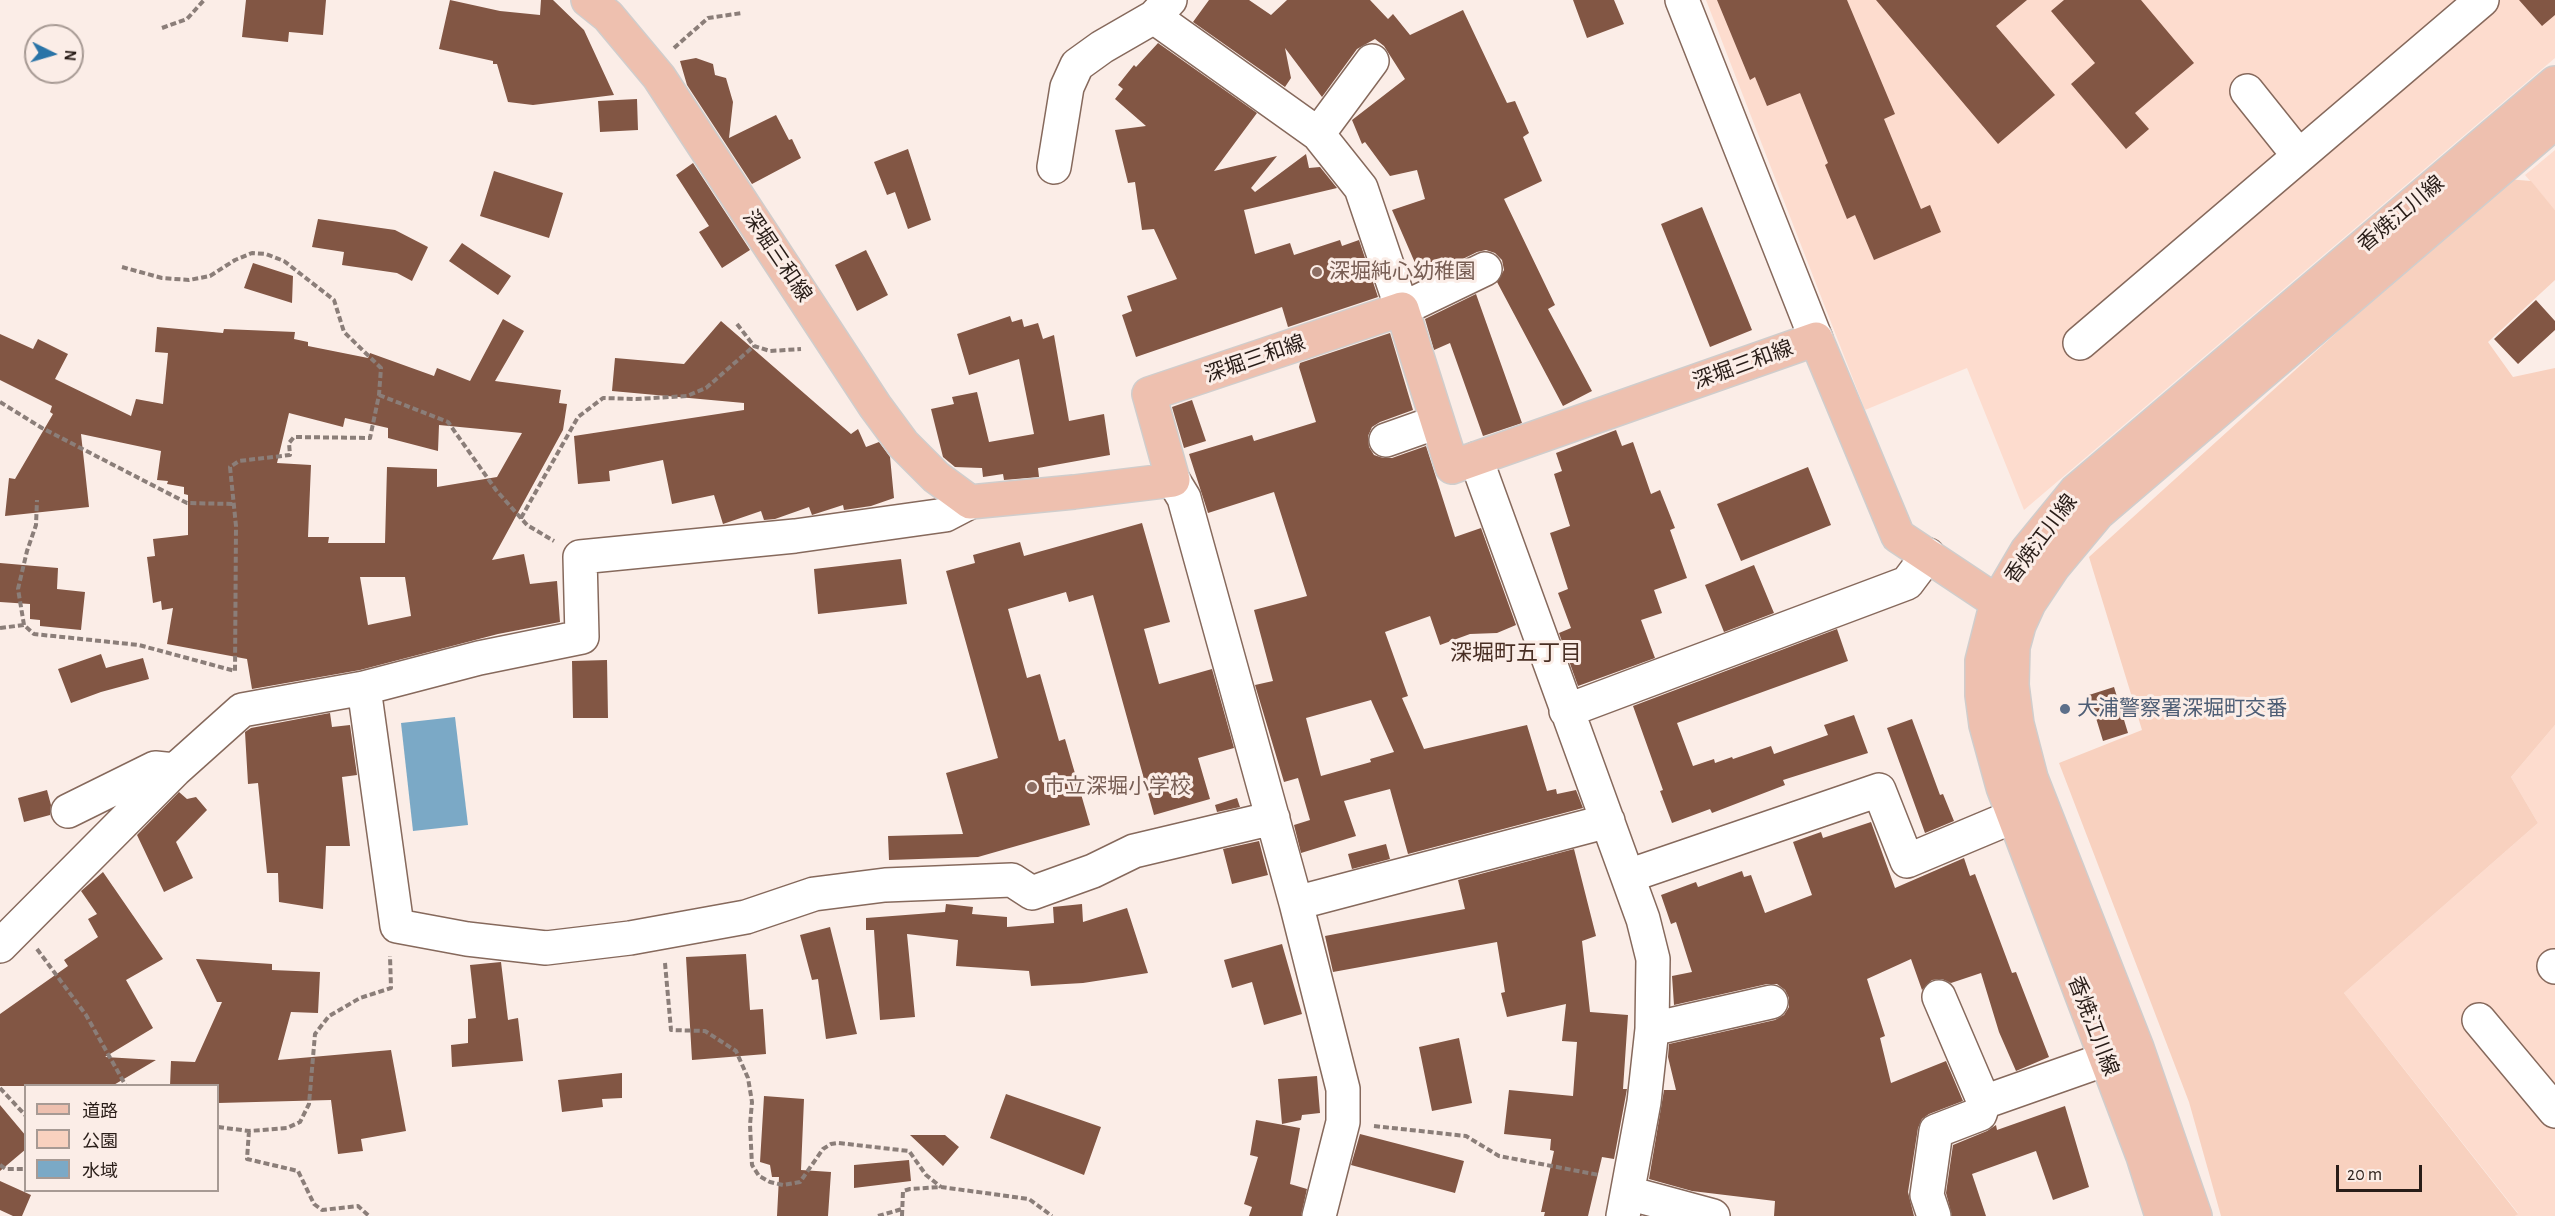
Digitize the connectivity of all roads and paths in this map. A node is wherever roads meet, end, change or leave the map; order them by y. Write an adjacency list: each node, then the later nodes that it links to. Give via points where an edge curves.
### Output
1 (204, 0): 7 (path, via 187,19)
2 (588, 0): 9 (main road, 深堀三和線, via 608,16)
3 (1682, 0): 21 (street)
4 (2482, 0): 14 (street)
5 (1162, 9): 13 (street); 15 (street, via 1077,65 1067,87)
6 (742, 13): 9 (path, via 708,18)
7 (162, 28)
8 (1372, 61): 13 (street)
9 (652, 68): 20 (main road, 深堀三和線)
10 (2555, 83): 36 (main road, 香焼江川線, via 2076,491 2027,551)
11 (2247, 92): 14 (street)
12 (2555, 122): 77 (main road, 香焼江川線, via 2098,513 2053,567 2019,625 2013,647 2012,685 2031,778 2137,1048)
13 (1318, 134): 18 (street, via 1361,188)
14 (2299, 156): 22 (street)
15 (1054, 167)
16 (122, 267): 24 (path, via 162,278 189,279 210,276 252,253 284,261 334,300 344,332 381,368)
17 (1485, 269): 18 (street)
18 (1402, 309): 26 (main road, 深堀三和線); 29 (main road, 深堀三和線, via 1149,394)
19 (737, 324): 23 (path)
20 (828, 336): 23 (path, via 786,351); 31 (main road, 深堀三和線, via 903,444 936,477)
21 (1807, 342): 28 (main road, 深堀三和線); 34 (main road, 深堀三和線, via 1898,536)
22 (2080, 343)
23 (754, 346): 33 (path, via 706,388 687,396 603,398 578,417)
24 (379, 395): 32 (path, via 370,438 294,437 289,443 290,455 239,461 230,467); 33 (path, via 448,422)
25 (0, 402): 32 (path, via 187,503)
26 (1437, 422): 27 (street); 28 (main road, 深堀三和線, via 1452,467)
27 (1386, 440)
28 (1476, 459): 40 (street)
29 (1173, 480): 31 (main road); 44 (street, via 1184,498)
30 (37, 501): 37 (path, via 36,525 18,589)
31 (970, 502): 35 (street, via 945,515 795,536)
32 (234, 504): 37 (path, via 234,671 139,645 34,634)
33 (521, 518): 35 (path)
34 (1928, 555): 36 (main road, 深堀三和線); 40 (street, via 1907,584)
35 (580, 556): 39 (street, via 582,637 479,658)
36 (1997, 602): 43 (main road, 香焼江川線, via 1982,661 1982,695 1986,725)
37 (24, 626): 38 (path)
38 (0, 628)
39 (364, 688): 41 (street, via 242,710); 48 (street)
40 (1566, 711): 45 (street)
41 (175, 770): 42 (street, via 155,768); 50 (street)
42 (68, 811)
43 (2012, 817): 46 (street, via 1906,861 1879,790); 55 (main road, 香焼江川線)
44 (1273, 818): 47 (street); 49 (street, via 1134,851 1032,893 1012,880 885,885 814,894 746,917)
45 (1608, 821): 46 (street); 47 (street)
46 (1628, 876): 54 (street, via 1653,959)
47 (1296, 903): 61 (street, via 1342,1089)
48 (397, 926): 49 (street, via 546,948); 63 (path, via 390,954 391,987 360,998 329,1016 315,1034 309,1104 300,1122 287,1128)
49 (663, 933): 66 (path, via 671,1030 705,1031 736,1051 748,1078 752,1166 759,1176 783,1185 800,1182 824,1149 838,1143 909,1151 926,1175)
50 (10, 936): 56 (path, via 86,1015)
51 (1939, 997): 58 (street)
52 (1771, 1002): 54 (street)
53 (2479, 1020): 59 (street)
54 (1652, 1029): 67 (street)
55 (2097, 1063): 58 (street); 76 (main road, 香焼江川線, via 2143,1156)
56 (125, 1084)
57 (0, 1088): 60 (path)
58 (1984, 1102): 75 (street, via 1980,1114 1936,1131 1927,1195)
59 (2555, 1111)
60 (24, 1114)
61 (1343, 1122): 67 (path, via 1466,1136 1499,1156); 73 (street)
62 (219, 1129): 63 (path)
63 (249, 1131): 69 (path, via 247,1159 298,1172 314,1204 322,1210 358,1206)
64 (0, 1165): 65 (path)
65 (24, 1169)
66 (941, 1187): 68 (path, via 903,1191); 72 (path, via 1029,1199)
67 (1627, 1197): 74 (street)
68 (902, 1209): 70 (path); 71 (path)
69 (369, 1216)
70 (878, 1216)
71 (902, 1216)
72 (1052, 1216)
73 (1319, 1216)
74 (1713, 1216)
75 (1934, 1216)
76 (2162, 1216)
77 (2195, 1216)

